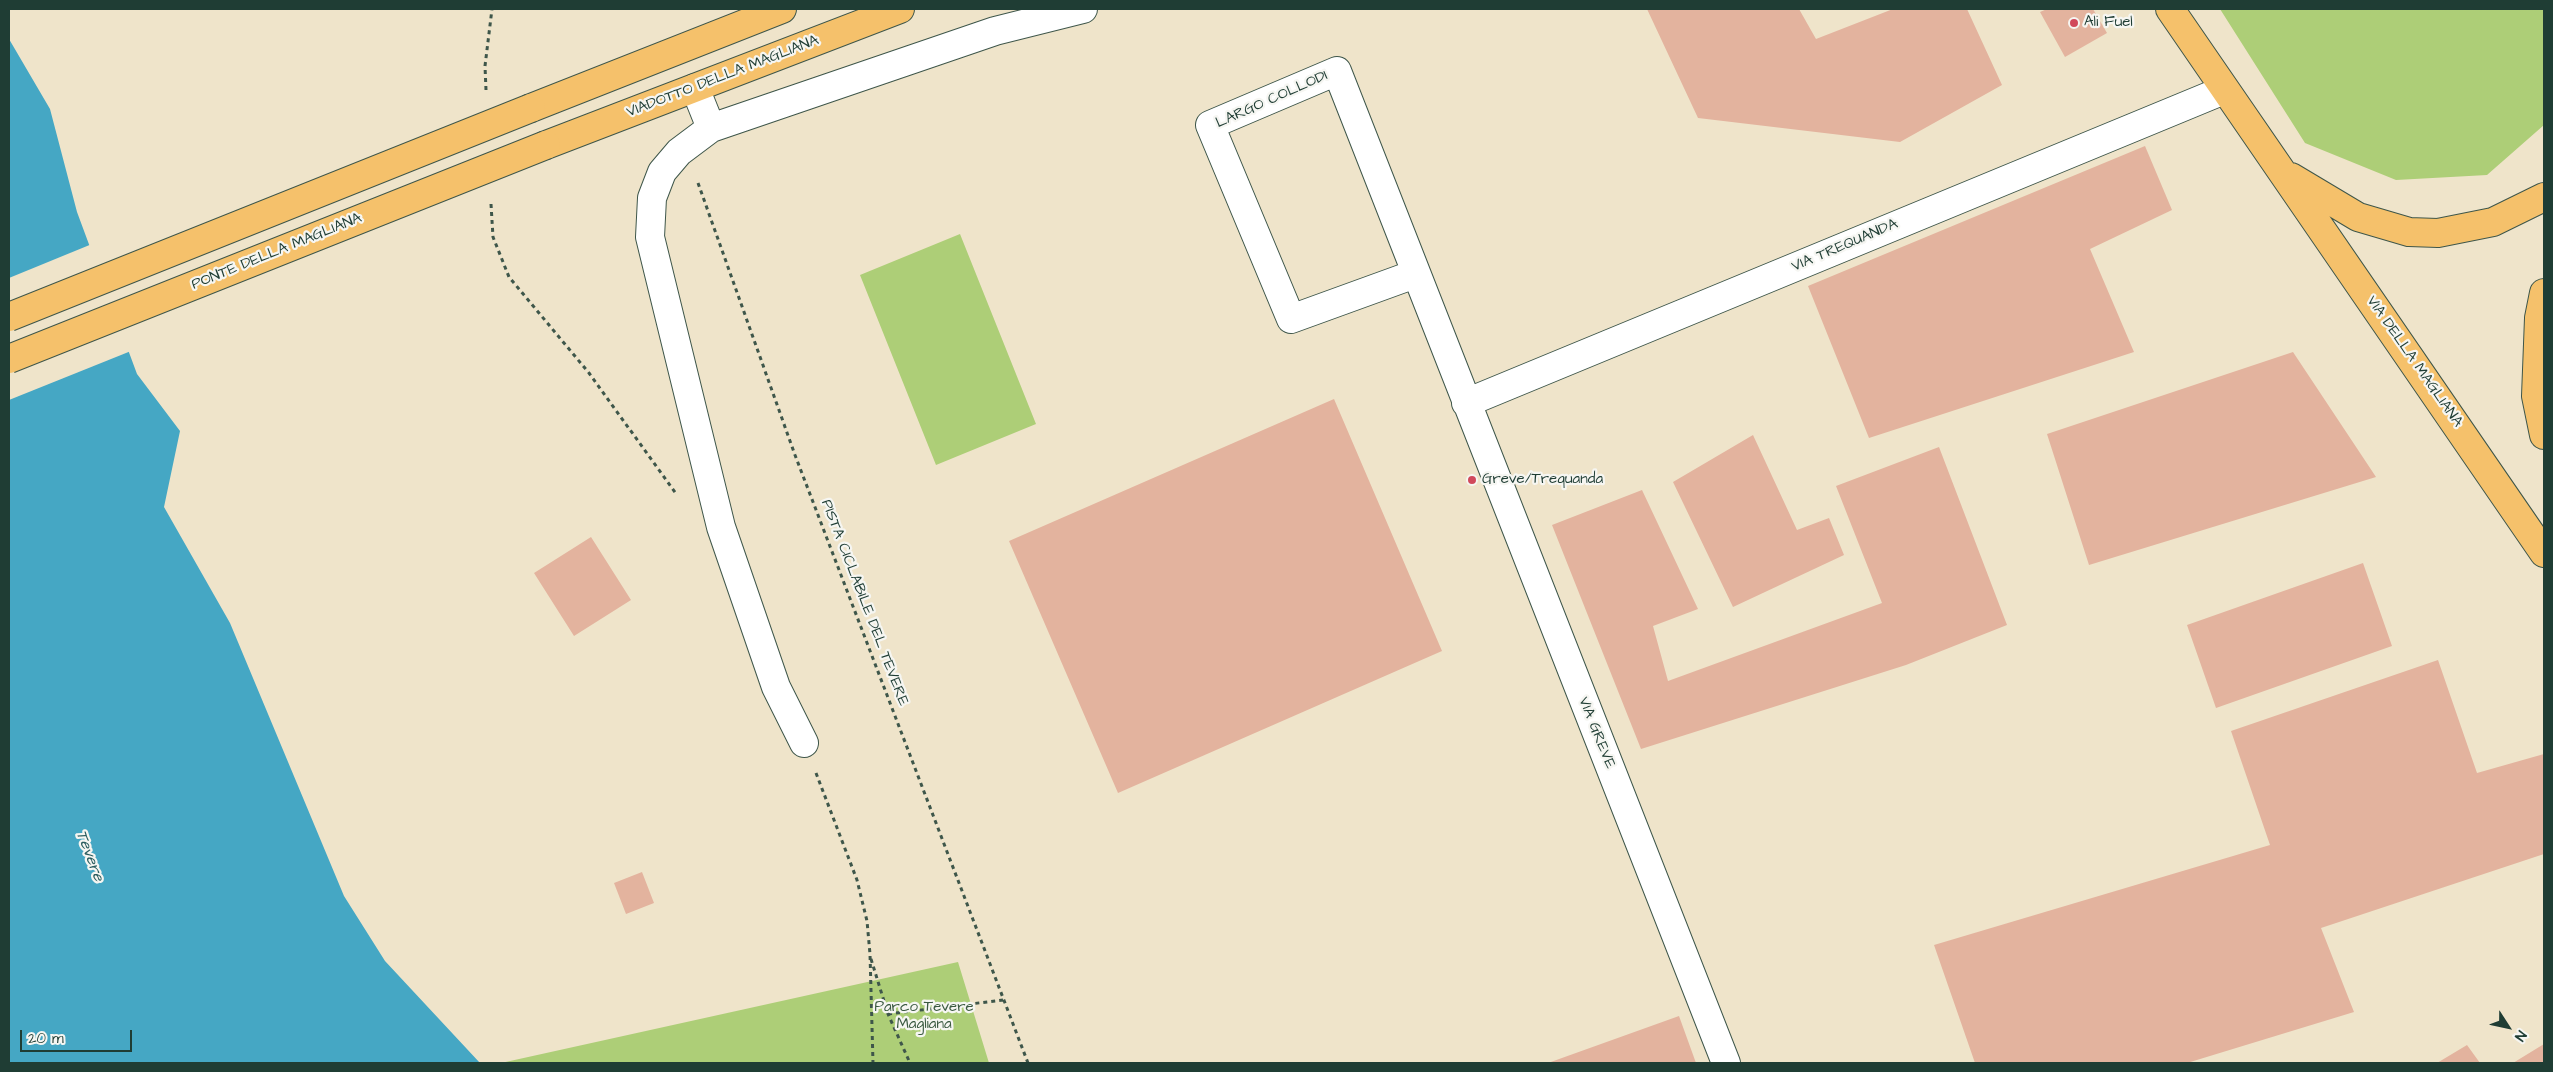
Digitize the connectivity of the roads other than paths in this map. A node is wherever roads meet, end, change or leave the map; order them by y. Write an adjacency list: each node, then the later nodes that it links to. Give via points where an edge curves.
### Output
1 (782, 9): 13 (main road, bridge)
2 (900, 9): 5 (main road, VIADOTTO DELLA MAGLIANA)
3 (1083, 9): 7 (street, via 994,31)
4 (2170, 9): 6 (main road, VIA DELLA MAGLIANA)
5 (694, 88): 7 (street); 8 (main road, VIADOTTO DELLA MAGLIANA)
6 (2224, 90): 9 (main road, VIA DELLA MAGLIANA); 15 (street, VIA TREQUANDA)
7 (711, 128): 18 (street, via 679,152 662,172 650,216 650,237 721,527 776,687)
8 (546, 145): 14 (main road, PONTE DELLA MAGLIANA, bridge)
9 (2283, 172): 10 (main road, VIA DELLA MAGLIANA, via 2358,217 2409,232 2438,233 2493,222); 17 (main road, VIA DELLA MAGLIANA)
10 (2544, 197)
11 (1415, 274): 11 (street, LARGO COLLODI, via 1337,71 1210,125 1291,319); 15 (street, LARGO COLLODI)
12 (2544, 294): 16 (main road, via 2539,318 2536,396)
13 (9, 317)
14 (9, 359)
15 (1466, 403): 19 (street, VIA GREVE)
16 (2544, 435)
17 (2544, 553)
18 (804, 742)
19 (1726, 1063)

